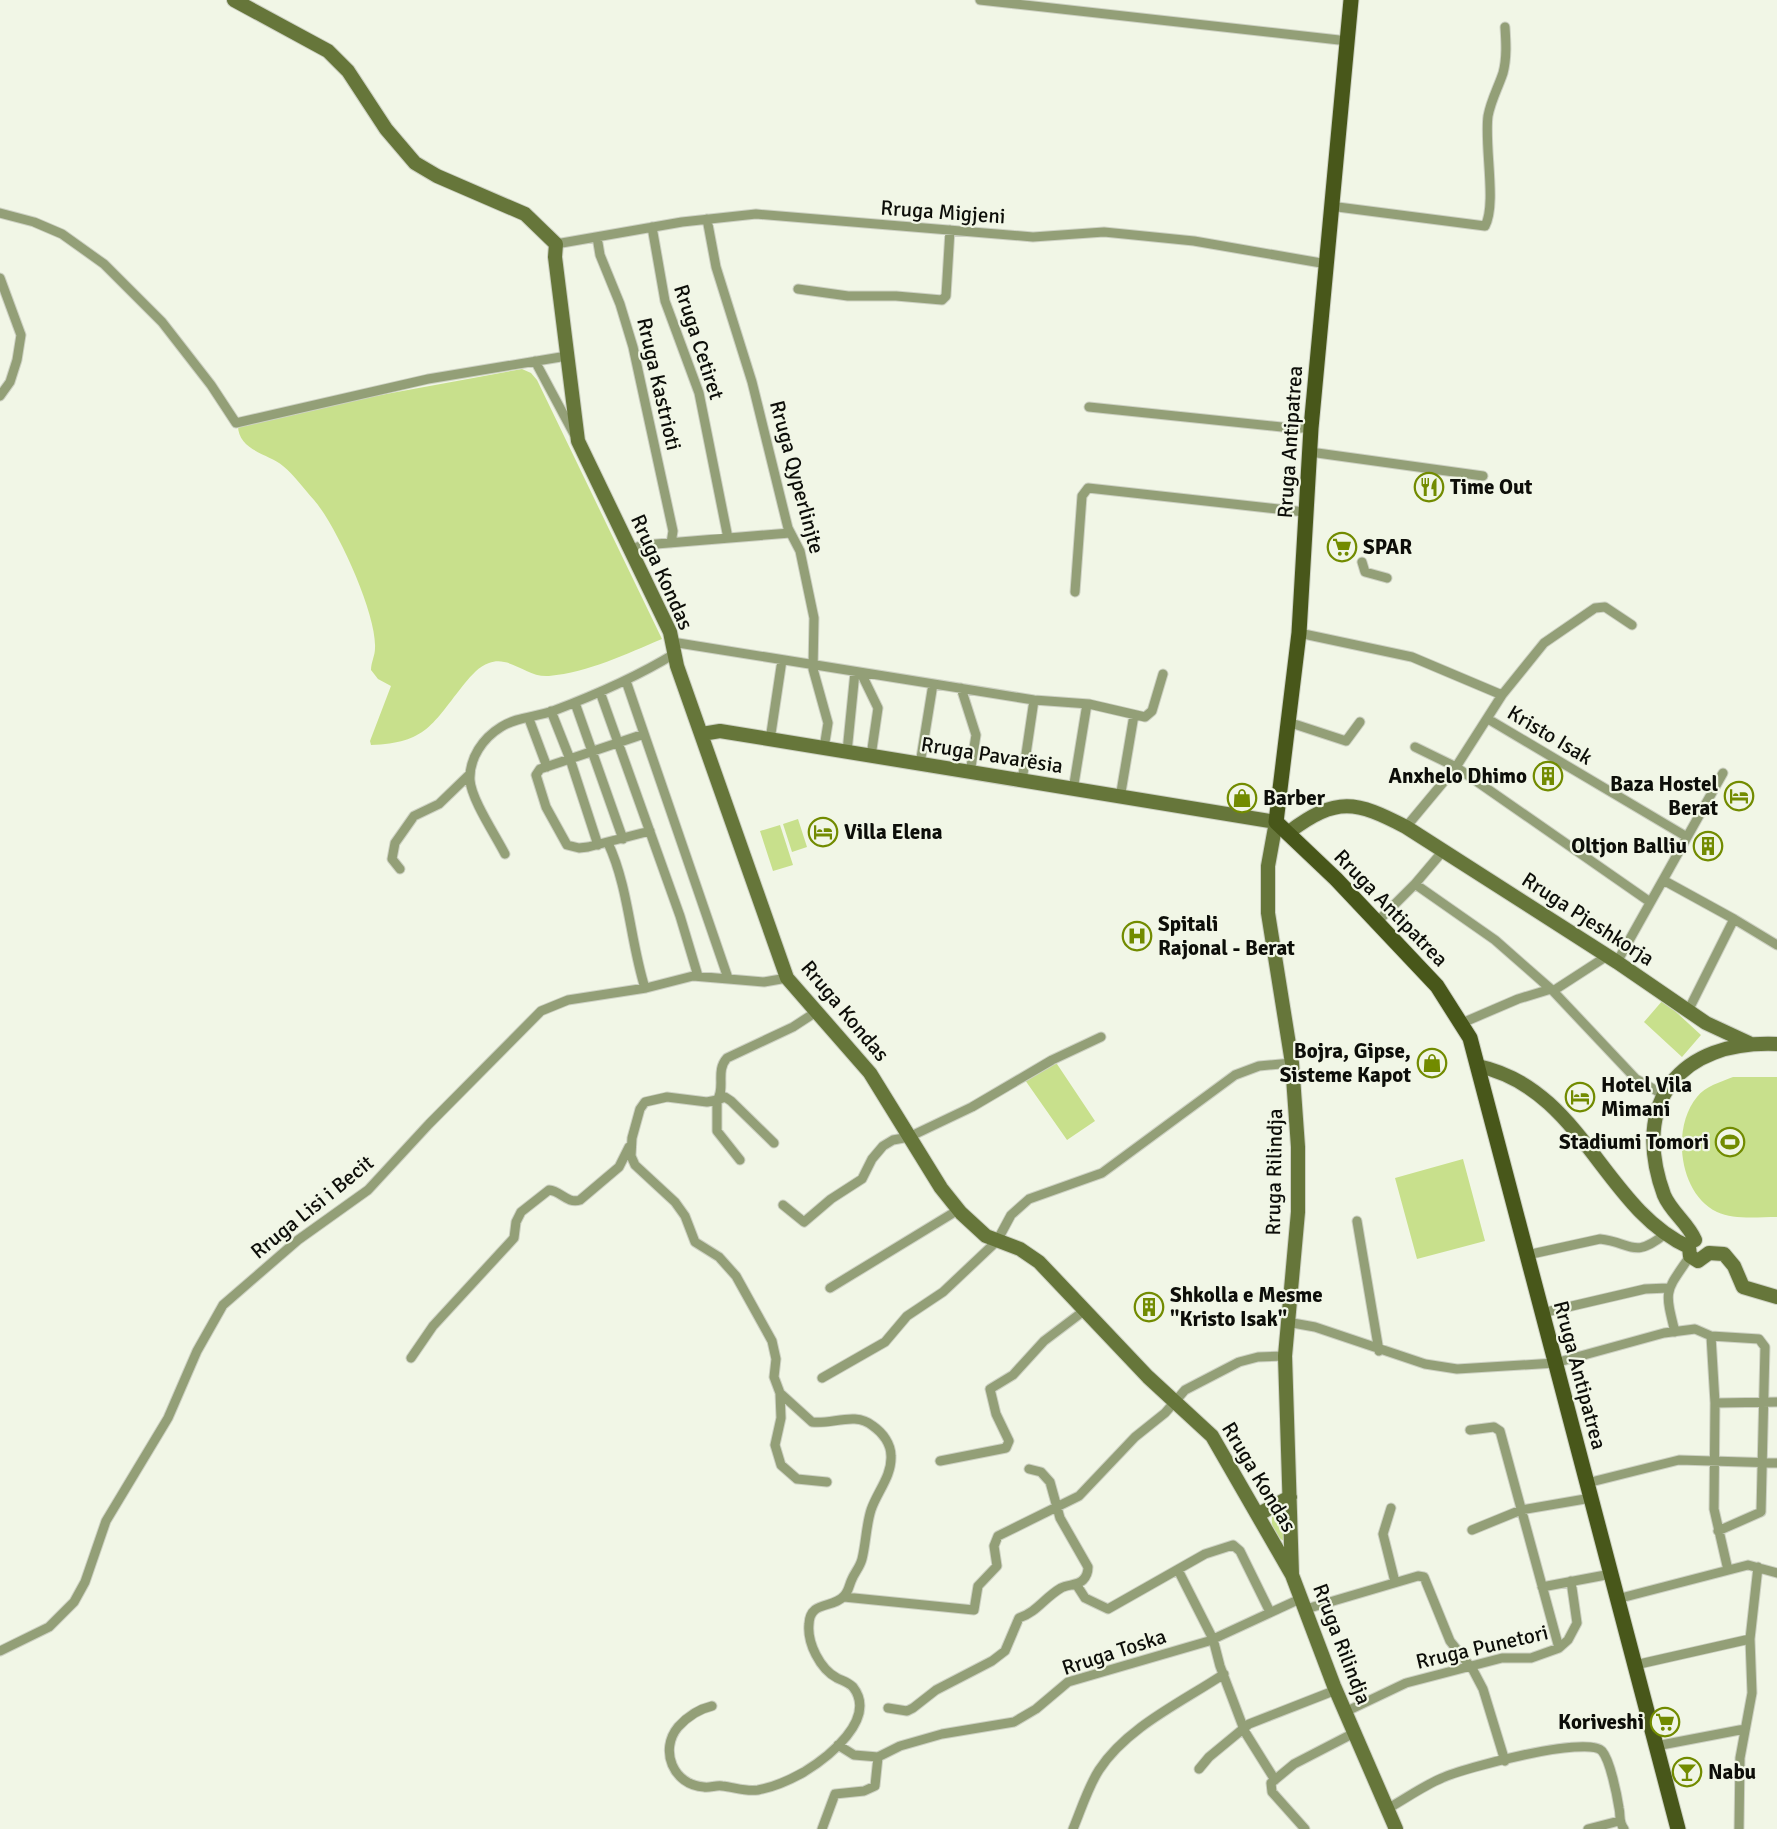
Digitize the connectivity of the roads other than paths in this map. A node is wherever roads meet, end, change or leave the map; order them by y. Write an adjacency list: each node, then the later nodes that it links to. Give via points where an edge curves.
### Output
1 (234, 0): 12 (street, via 328,51 348,71 386,129 415,163 525,214)
2 (980, 0): 5 (street)
3 (1351, 0): 5 (main road, Rruga Antipatrea)
4 (1505, 27): 6 (street, via 1503,72 1488,117 1491,208 1485,226)
5 (1348, 41): 6 (main road, Rruga Antipatrea)
6 (1330, 206): 13 (main road, Rruga Antipatrea)
7 (0, 213): 17 (street, via 62,234 104,264 162,322 236,423 428,379)
8 (707, 219): 9 (street, Rruga Migjeni); 10 (street, Rruga Migjeni, via 771,215); 25 (street, Rruga Qyperlinjte, via 716,267 752,382)
9 (652, 227): 11 (street, Rruga Migjeni); 26 (street, Rruga Cetiret, via 667,310 699,393)
10 (950, 230): 13 (street, Rruga Migjeni, via 1033,237 1104,232); 15 (street, via 946,296 942,300 848,296)
11 (597, 237): 12 (street, Rruga Migjeni); 27 (street, Rruga Kastrioti, via 638,367 673,531)
12 (556, 244): 16 (street, Rruga Kondas)
13 (1327, 264): 20 (main road, Rruga Antipatrea)
14 (0, 278): 18 (street, via 21,335 18,360)
15 (798, 289)
16 (567, 356): 17 (street); 21 (street, Rruga Kondas)
17 (535, 362): 21 (street)
18 (0, 396)
19 (1089, 407): 20 (street)
20 (1311, 428): 22 (main road, Rruga Antipatrea)
21 (578, 441): 28 (street, Rruga Kondas)
22 (1310, 452): 23 (street); 24 (main road, Rruga Antipatrea)
23 (1484, 476)
24 (1305, 512): 31 (street, via 1088,488 1082,496); 33 (main road, Rruga Antipatrea)
25 (790, 533): 26 (street); 36 (street, Rruga Qyperlinjte, via 800,551 814,618)
26 (728, 538): 27 (street)
27 (671, 543): 28 (street)
28 (630, 549): 34 (street, Rruga Kondas, via 670,632)
29 (1362, 562): 30 (street, via 1365,572)
30 (1387, 578)
31 (1075, 592)
32 (1632, 625): 43 (street, via 1605,607 1594,608 1544,643)
33 (1299, 633): 43 (street, via 1412,657); 51 (main road, Rruga Antipatrea)
34 (673, 648): 35 (street); 39 (street); 54 (street, Rruga Kondas)
35 (782, 660): 36 (street); 55 (street)
36 (813, 665): 37 (street); 58 (street, Rruga Qyperlinjte, via 828,723)
37 (858, 672): 40 (street); 60 (street); 61 (street, via 878,708)
38 (1163, 674): 48 (street, via 1152,713 1145,717)
39 (626, 681): 42 (street); 53 (street)
40 (933, 684): 41 (street); 63 (street)
41 (961, 688): 44 (street); 66 (street, via 976,735)
42 (600, 692): 45 (street); 56 (street)
43 (1502, 695): 50 (street)
44 (1034, 700): 46 (street); 69 (street)
45 (575, 703): 47 (street); 59 (street)
46 (1087, 704): 48 (street); 70 (street)
47 (551, 711): 49 (street); 62 (street)
48 (1134, 715): 71 (street)
49 (529, 718): 64 (street); 68 (street, via 514,720 491,735 475,754)
50 (1488, 719): 65 (street); 76 (street, Kristo Isak)
51 (1288, 722): 52 (street, via 1346,741); 72 (main road, Rruga Antipatrea)
52 (1360, 722)
53 (644, 734): 56 (street); 91 (street)
54 (702, 734): 55 (street, Rruga Pavarësia, via 715,731); 92 (street, Rruga Kondas)
55 (770, 740): 58 (street, Rruga Pavarësia)
56 (618, 744): 59 (street); 74 (street)
57 (1415, 747): 65 (street)
58 (824, 748): 60 (street, Rruga Pavarësia)
59 (593, 752): 62 (street); 77 (street)
60 (847, 752): 61 (street, Rruga Pavarësia)
61 (871, 756): 63 (street, Rruga Pavarësia)
62 (570, 759): 64 (street); 79 (street)
63 (920, 764): 66 (street, Rruga Pavarësia)
64 (547, 767): 79 (street, via 536,775 546,807 563,840 574,848)
65 (1456, 767): 73 (street); 85 (street)
66 (970, 773): 69 (street, Rruga Pavarësia)
67 (1723, 773): 76 (street)
68 (470, 774): 81 (street, via 471,788); 82 (street, via 439,804 414,816 392,851 392,859)
69 (1022, 781): 70 (street, Rruga Pavarësia)
70 (1073, 790): 71 (street, Rruga Pavarësia)
71 (1120, 798): 72 (street, Rruga Pavarësia)
72 (1275, 822): 75 (main road, Rruga Antipatrea); 101 (street, Rruga Rilindja, via 1268,866 1268,913)
73 (1406, 827): 75 (street, Rruga Pjeshkorja, via 1369,809 1348,805 1314,816); 80 (street, Rruga Pjeshkorja)
74 (650, 831): 77 (street); 90 (street)
75 (1289, 832): 87 (main road, Rruga Antipatrea)
76 (1687, 837): 83 (street)
77 (623, 839): 78 (street)
78 (608, 843): 79 (street); 93 (street, via 618,869)
79 (598, 845)
80 (1443, 851): 84 (street); 89 (street, Rruga Pjeshkorja)
81 (505, 854)
82 (400, 869)
83 (1663, 880): 85 (street); 86 (street)
84 (1415, 884): 87 (street); 94 (street, via 1495,940)
85 (1650, 902): 89 (street)
86 (1734, 919): 88 (street); 95 (street)
87 (1376, 923): 97 (main road, Rruga Antipatrea, via 1437,986)
88 (1777, 945)
89 (1612, 959): 94 (street); 95 (street, Rruga Pjeshkorja)
90 (698, 976): 91 (street, Rruga Lisi i Becit); 93 (street, Rruga Lisi i Becit)
91 (728, 978): 92 (street, Rruga Lisi i Becit, via 764,982)
92 (787, 978): 96 (street, Rruga Kondas)
93 (645, 988): 168 (street, Rruga Lisi i Becit, via 568,1000 541,1011 368,1190 298,1240 231,1296 209,1327 168,1418 106,1521 74,1602 49,1627)
94 (1552, 990): 97 (street, via 1518,999); 103 (street, via 1629,1072)
95 (1688, 1011): 99 (street, Rruga Pjeshkorja)
96 (816, 1012): 104 (street, via 727,1059 721,1069); 105 (street, Rruga Kondas, via 870,1072)
97 (1462, 1023): 102 (main road, Rruga Antipatrea)
98 (1101, 1037): 105 (street)
99 (1749, 1043): 100 (street); 103 (street, via 1723,1048 1701,1059 1679,1075)
100 (1777, 1044)
101 (1292, 1063): 113 (street, via 1259,1066 1235,1075 1102,1173 1029,1199 1011,1215); 123 (street, Rruga Rilindja, via 1298,1135 1298,1212)
102 (1478, 1066): 112 (street, via 1510,1077 1562,1115 1633,1203); 115 (main road, Rruga Antipatrea)
103 (1664, 1095): 114 (street, via 1654,1124 1652,1152 1665,1198)
104 (717, 1100): 106 (street, via 725,1097 731,1101); 107 (street, via 667,1097 645,1102); 108 (street, via 717,1131)
105 (909, 1137): 109 (street, via 883,1146 862,1179 804,1222); 110 (street, Rruga Kondas)
106 (774, 1143)
107 (630, 1145): 128 (street, via 619,1167 586,1197 572,1201 549,1190 526,1206 518,1218 514,1238 433,1326); 131 (street, via 635,1165 675,1202 685,1216 692,1238 724,1261 742,1285 772,1341 774,1375)
108 (740, 1160)
109 (783, 1205)
110 (958, 1210): 113 (street, Rruga Kondas); 116 (street)
111 (1357, 1221): 126 (street)
112 (1665, 1234): 114 (street); 115 (street, via 1640,1248 1630,1249 1600,1239)
113 (997, 1241): 121 (street, Rruga Kondas, via 1030,1255); 130 (street, via 943,1292 907,1316 885,1342)
114 (1691, 1248): 117 (street); 119 (street, via 1708,1244 1709,1253 1724,1254 1743,1287)
115 (1527, 1255): 122 (main road, Rruga Antipatrea)
116 (830, 1288)
117 (1668, 1288): 122 (street, via 1645,1289); 124 (street)
118 (1777, 1289): 119 (street)
119 (1753, 1292): 120 (street)
120 (1777, 1297)
121 (1085, 1310): 132 (street, Rruga Kondas); 138 (street, via 1044,1341 1013,1374 990,1389 996,1414 1007,1434 1006,1448)
122 (1542, 1313): 129 (main road, Rruga Antipatrea)
123 (1287, 1322): 126 (street, via 1315,1327); 127 (street, Rruga Rilindja)
124 (1675, 1332): 125 (street, via 1695,1329); 129 (street)
125 (1711, 1336): 134 (street); 135 (street, via 1759,1339 1764,1349)
126 (1379, 1351): 129 (street, via 1443,1368)
127 (1285, 1356): 132 (street, via 1239,1362 1185,1390); 144 (street, Rruga Rilindja)
128 (411, 1358)
129 (1556, 1363): 143 (main road, Rruga Antipatrea)
130 (822, 1378)
131 (780, 1393): 142 (street, via 781,1418 775,1445 781,1465 797,1479); 161 (street, via 812,1422 866,1421 890,1447 891,1467 871,1511 861,1562)
132 (1174, 1401): 145 (street, via 1079,1496); 148 (street, Rruga Kondas, via 1212,1436)
133 (1777, 1402): 135 (street)
134 (1715, 1403): 135 (street); 137 (street)
135 (1763, 1403): 139 (street)
136 (1470, 1430): 147 (street, via 1498,1428)
137 (1715, 1460): 139 (street); 143 (street, via 1662,1463); 150 (street, via 1714,1509)
138 (940, 1461)
139 (1762, 1462): 140 (street); 150 (street, via 1761,1512)
140 (1777, 1463)
141 (1029, 1468): 145 (street, via 1046,1475)
142 (826, 1482)
143 (1589, 1490): 147 (street); 155 (main road, Rruga Antipatrea)
144 (1290, 1497): 148 (street); 156 (street, Rruga Rilindja)
145 (1057, 1506): 159 (street, via 1063,1525 1088,1567 1083,1580); 161 (street, via 995,1539 997,1566 978,1586 974,1610)
146 (1392, 1508): 158 (street, via 1383,1534)
147 (1521, 1510): 149 (street); 160 (street)
148 (1260, 1514): 156 (street, Rruga Kondas)
149 (1472, 1530)
150 (1718, 1531): 153 (street)
151 (1758, 1567): 153 (street, via 1748,1564); 154 (street); 166 (street)
152 (1178, 1570): 159 (street, via 1108,1609 1084,1598); 164 (street, via 1233,1545 1240,1551); 165 (street)
153 (1728, 1570): 162 (street)
154 (1777, 1573)
155 (1611, 1574): 157 (street); 162 (main road, Rruga Antipatrea)
156 (1292, 1575): 163 (street, Rruga Rilindja)
157 (1571, 1581): 160 (street); 167 (street, Rruga Punetori, via 1577,1623)
158 (1395, 1582): 163 (street, Rruga Toska); 170 (street, Rruga Toska, via 1424,1577 1450,1641)
159 (1076, 1584): 174 (street, via 1052,1593 1034,1612 1019,1618 1009,1645 992,1661 936,1690 913,1708)
160 (1542, 1587): 167 (street)
161 (844, 1597): 179 (street, via 817,1607 809,1624 819,1661 857,1694 856,1721)
162 (1617, 1599): 169 (main road, Rruga Antipatrea)
163 (1304, 1604): 164 (street, Rruga Toska); 172 (street, Rruga Rilindja)
164 (1270, 1612): 165 (street, Rruga Toska)
165 (1213, 1639): 171 (street); 181 (street, Rruga Toska, via 1074,1680 1014,1722 942,1734)
166 (1750, 1639): 169 (street); 177 (street, via 1752,1693)
167 (1559, 1648): 170 (street, Rruga Punetori, via 1531,1658 1502,1658)
168 (0, 1651)
169 (1635, 1665): 180 (main road, Rruga Antipatrea)
170 (1469, 1666): 175 (street, Rruga Punetori, via 1406,1683); 182 (street, via 1484,1689)
171 (1224, 1674): 176 (street); 188 (street, via 1115,1749 1095,1777)
172 (1336, 1690): 175 (street, Rruga Rilindja); 176 (street)
173 (712, 1706): 179 (street, via 695,1713 673,1733 668,1751 672,1767 680,1776 704,1787 746,1791 777,1785 805,1771)
174 (888, 1708)
175 (1345, 1712): 178 (street, Rruga Rilindja)
176 (1243, 1728): 183 (street); 184 (street)
177 (1745, 1729): 180 (street); 193 (street, via 1740,1758)
178 (1354, 1733): 184 (street, via 1294,1764); 185 (street, Rruga Rilindja)
179 (838, 1745): 181 (street, via 854,1755)
180 (1656, 1746): 192 (main road, Rruga Antipatrea)
181 (878, 1757): 187 (street, via 875,1786 835,1794)
182 (1505, 1761): 185 (street, via 1442,1778); 186 (street, via 1545,1749 1600,1749 1607,1762)
183 (1199, 1769)
184 (1275, 1780): 189 (street, via 1271,1783 1272,1792)
185 (1387, 1809): 190 (street, Rruga Rilindja)
186 (1622, 1825): 191 (street)
187 (822, 1829)
188 (1073, 1829)
189 (1305, 1829)
190 (1396, 1829)
191 (1588, 1829)
192 (1678, 1829)
193 (1739, 1829)

